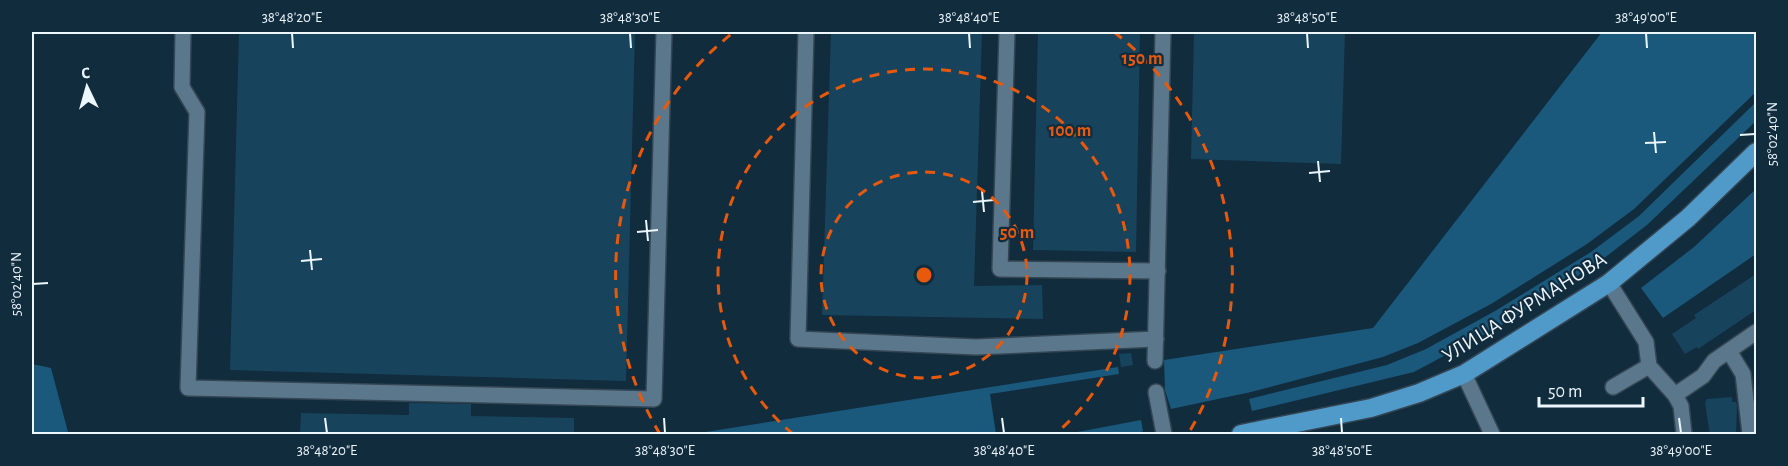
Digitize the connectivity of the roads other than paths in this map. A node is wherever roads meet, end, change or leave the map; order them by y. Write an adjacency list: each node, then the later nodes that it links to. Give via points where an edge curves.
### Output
1 (183, 32): 2 (lane, via 182,87 197,112 188,388 654,399)
2 (664, 32)
3 (807, 32): 10 (lane, via 798,339 976,347)
4 (1008, 32): 7 (lane, via 1000,269)
5 (1163, 32): 7 (lane)
6 (1756, 152): 8 (main road, УЛИЦА ФУРМАНОВА, via 1688,218)
7 (1158, 271): 10 (lane)
8 (1609, 283): 13 (lane, via 1646,342); 14 (main road, УЛИЦА ФУРМАНОВА)
9 (1756, 332): 11 (lane)
10 (1156, 339): 12 (lane)
11 (1729, 351): 17 (lane); 22 (lane, via 1743,374)
12 (1155, 361)
13 (1649, 366): 15 (lane); 17 (lane)
14 (1464, 374): 19 (main road, УЛИЦА ФУРМАНОВА, via 1371,408); 20 (lane)
15 (1613, 387)
16 (1156, 392): 18 (lane)
17 (1675, 395): 21 (lane, via 1681,406)
18 (1164, 435)
19 (1241, 435)
20 (1492, 435)
21 (1684, 435)
22 (1750, 435)

